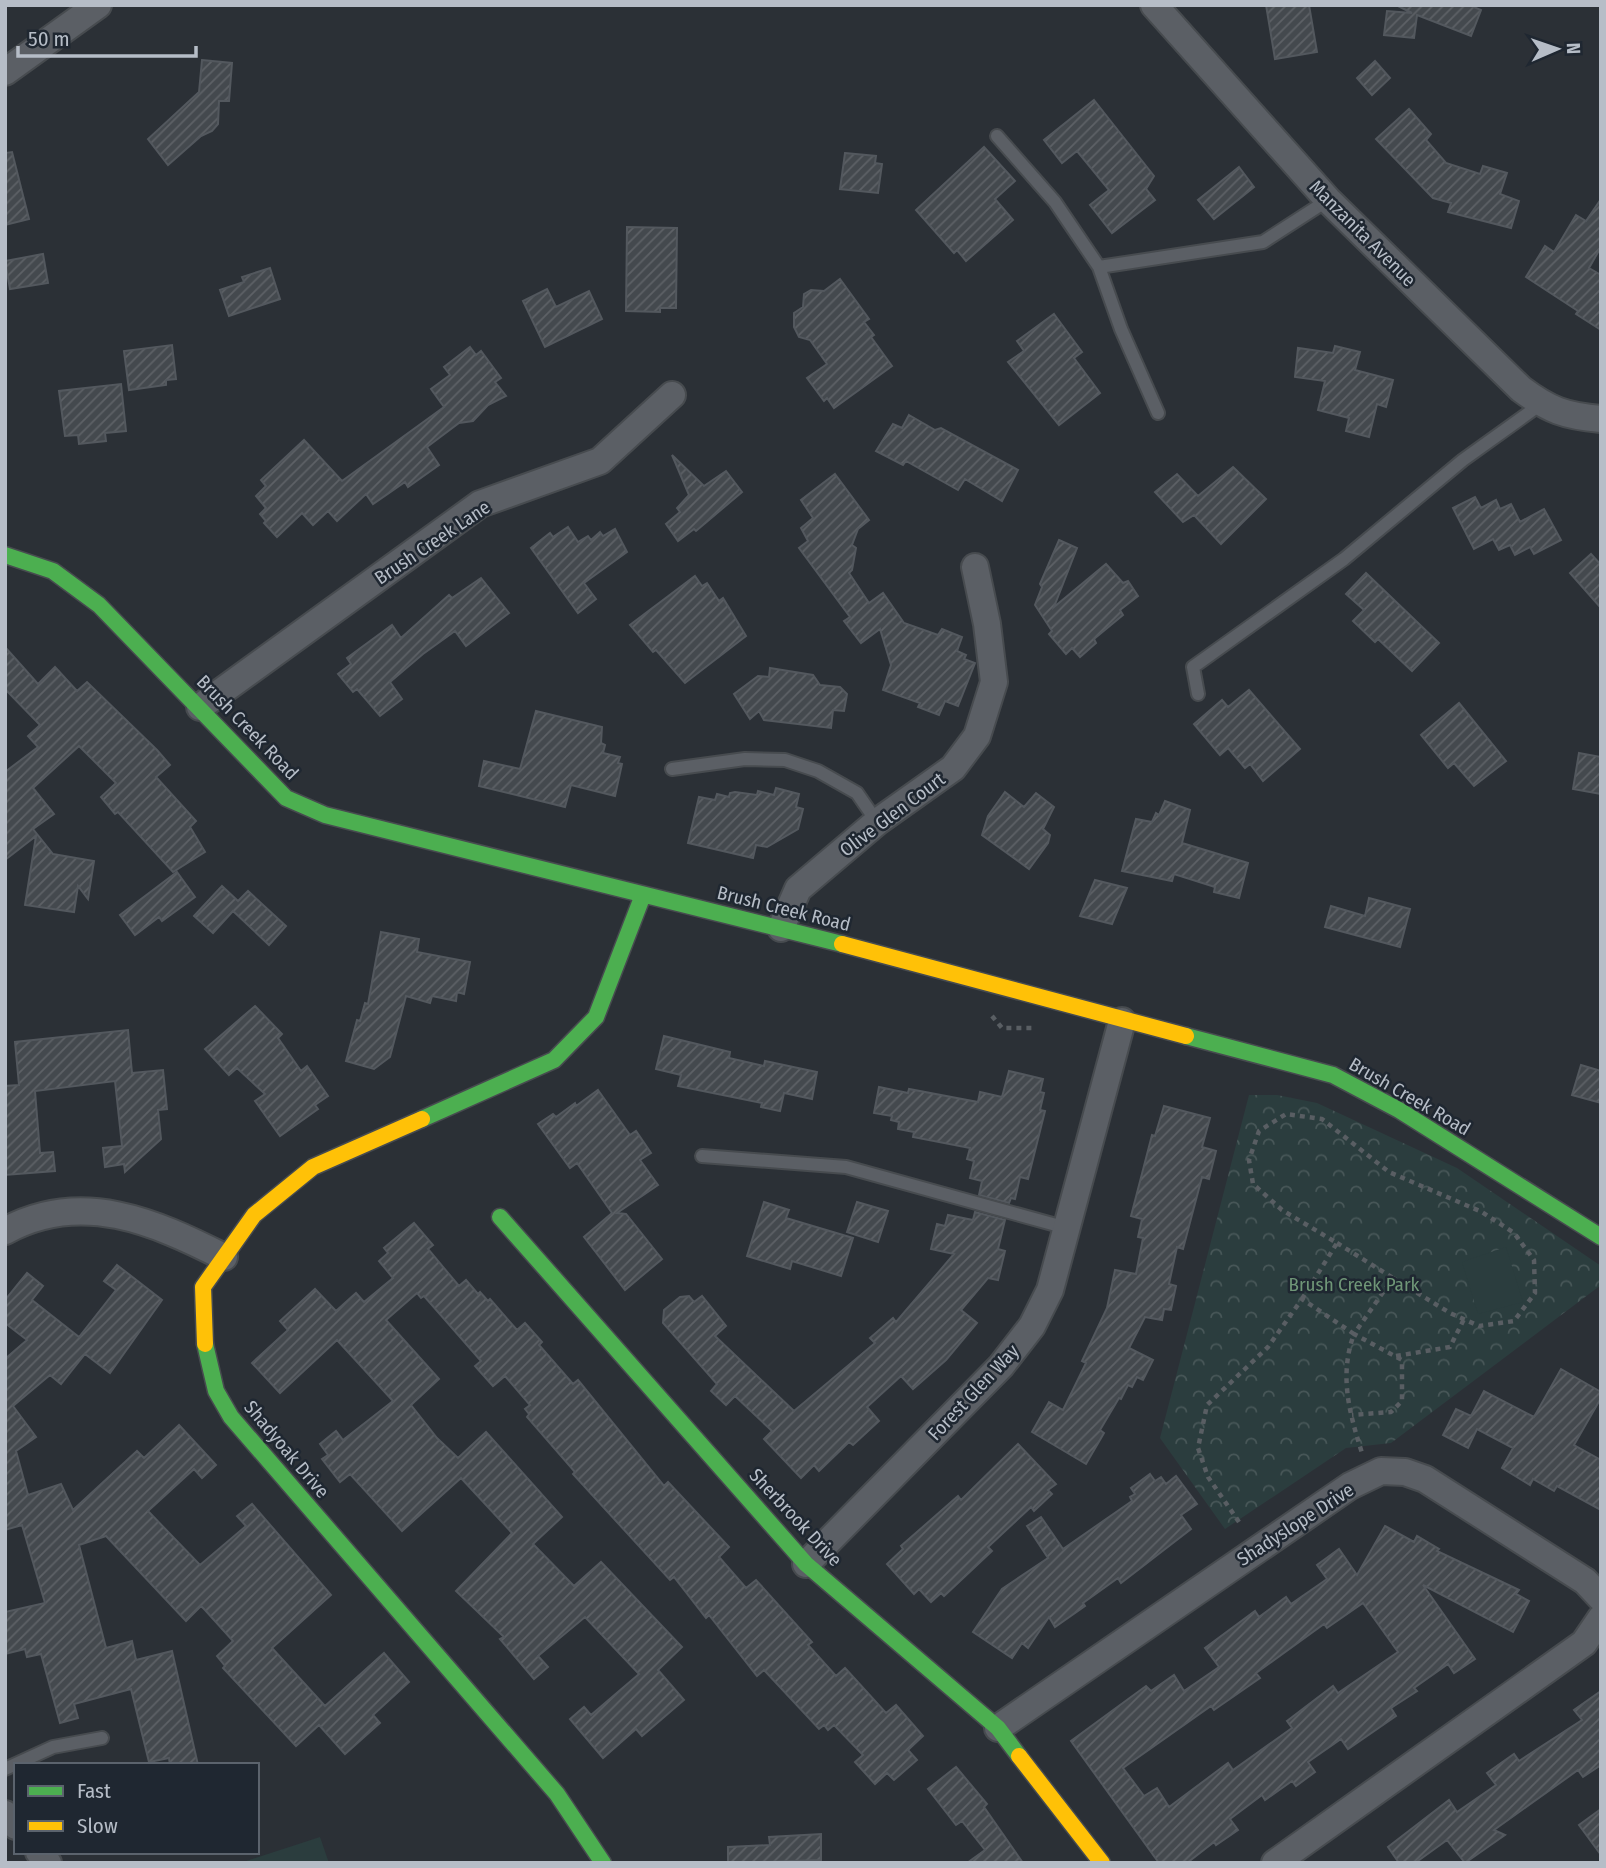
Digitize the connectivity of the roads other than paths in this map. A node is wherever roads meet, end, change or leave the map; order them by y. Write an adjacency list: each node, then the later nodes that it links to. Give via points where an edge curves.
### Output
1 (98, 5): 3 (street)
2 (1154, 5): 5 (street, Manzanita Avenue)
3 (5, 72)
4 (998, 135): 6 (lane, via 1055,202)
5 (1328, 201): 6 (lane, via 1263,242); 8 (street, Manzanita Avenue)
6 (1099, 267): 9 (lane)
7 (672, 395): 14 (street, Brush Creek Lane, via 600,461 480,504)
8 (1541, 404): 10 (street, Manzanita Avenue, via 1567,416); 13 (lane, via 1462,460 1344,559 1194,667)
9 (1158, 413)
10 (1601, 419)
11 (5, 555): 14 (street, Brush Creek Road, via 53,570 99,605)
12 (975, 567): 16 (street, Olive Glen Court, via 994,682 977,736 953,768)
13 (1198, 694)
14 (200, 707): 17 (street, Brush Creek Road, via 286,798 325,815)
15 (672, 769): 16 (lane, via 745,759 785,760 818,771 857,793)
16 (877, 821): 18 (street, Olive Glen Court, via 798,889)
17 (643, 895): 18 (street, Brush Creek Road); 25 (street, Shadyoak Drive, via 596,1017 554,1060 313,1167 254,1215)
18 (780, 928): 19 (street, Brush Creek Road)
19 (1122, 1021): 22 (street, Forest Glen Way); 24 (street, Brush Creek Road, via 1333,1075 1399,1110)
20 (702, 1156): 22 (lane, via 846,1167)
21 (500, 1217): 26 (street, Sherbrook Drive)
22 (1067, 1228): 26 (street, Forest Glen Way, via 1050,1290 1032,1326 1009,1356)
23 (5, 1231): 25 (street, via 61,1213 130,1216 164,1227)
24 (1601, 1237)
25 (224, 1257): 32 (street, Shadyoak Drive, via 204,1287 202,1323 216,1391 231,1417 557,1794)
26 (806, 1563): 29 (street, Sherbrook Drive)
27 (1601, 1598): 29 (street, Shadyslope Drive, via 1585,1581 1425,1479 1381,1471 1257,1548)
28 (1601, 1618): 34 (street, via 1584,1643)
29 (998, 1728): 33 (street, Sherbrook Drive)
30 (102, 1738): 31 (lane, via 53,1747)
31 (18, 1763)
32 (603, 1863)
33 (1102, 1863)
34 (1275, 1863)

